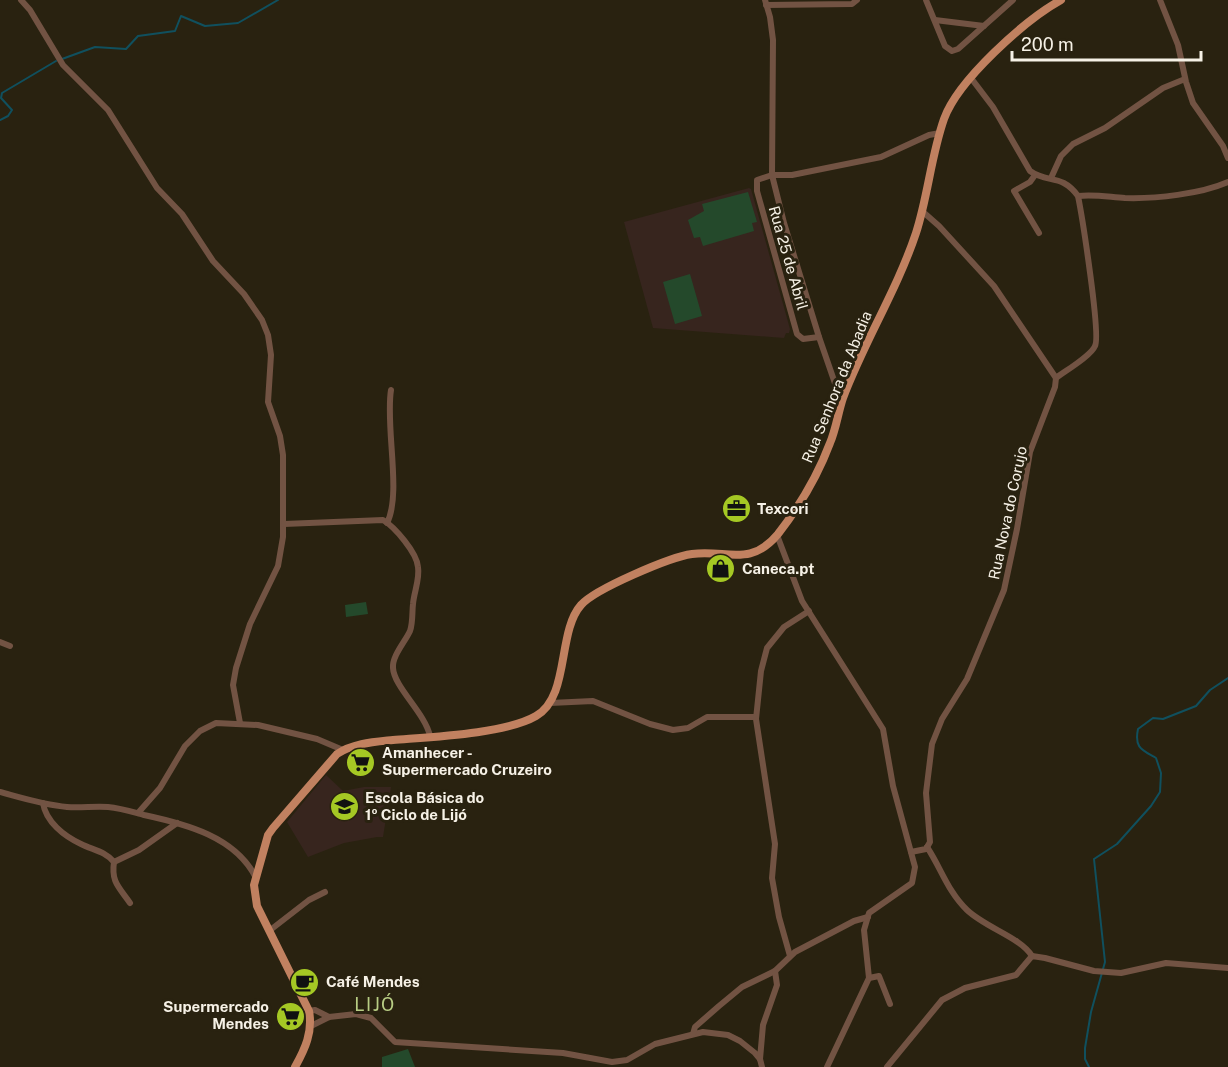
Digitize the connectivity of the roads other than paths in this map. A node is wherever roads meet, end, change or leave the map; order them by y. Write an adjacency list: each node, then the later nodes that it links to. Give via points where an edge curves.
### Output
1 (21, 0): 26 (street, via 63,65 108,110 157,188 182,214 213,261 262,320 271,355 268,402 283,455)
2 (857, 0): 7 (street, via 852,4)
3 (926, 0): 8 (street)
4 (1013, 0): 9 (street)
5 (1160, 0): 11 (street, via 1178,45)
6 (1058, 1): 10 (main road, Rua Senhora da Abadia, via 1006,43)
7 (766, 3): 15 (street, Rua 25 de Abril, via 773,40)
8 (935, 20): 9 (street); 9 (street, via 945,46 952,51)
9 (984, 26)
10 (971, 78): 12 (main road, Rua Senhora da Abadia, via 948,109); 14 (street)
11 (1185, 79): 13 (street, via 1193,103); 16 (street, via 1162,88 1105,128 1073,144 1061,156)
12 (939, 133): 15 (street, via 881,157); 19 (main road, Rua Senhora da Abadia)
13 (1228, 158)
14 (1035, 175): 16 (street); 20 (street, via 1014,191)
15 (772, 176): 21 (street, Rua 25 de Abril); 21 (street, Rua 25 de Abril, via 757,180 757,191 797,334 803,339)
16 (1052, 178): 18 (street, via 1065,182)
17 (1228, 182): 18 (street, via 1198,192 1126,198)
18 (1078, 196): 22 (street, via 1097,344)
19 (922, 211): 22 (street, via 994,286); 24 (main road, Rua Senhora da Abadia, via 897,279)
20 (1039, 233)
21 (819, 337): 24 (street, Rua 25 de Abril)
22 (1056, 378): 40 (street, Rua Nova do Corujo, via 1030,452 1004,590 967,679 942,719 932,744 926,793 930,842)
23 (392, 390): 25 (street, via 393,501)
24 (843, 399): 27 (main road, Rua Senhora da Abadia, via 829,447 805,494)
25 (387, 522): 26 (street); 34 (street, via 414,555 418,566 411,628 394,659 393,669)
26 (284, 524): 33 (street, via 278,566 250,624 236,668 233,685)
27 (777, 535): 28 (street); 31 (main road, Rua Senhora da Abadia, via 743,556 699,553 673,559 591,597 582,604 571,625)
28 (808, 611): 32 (street, via 784,627 767,648); 41 (street, via 883,729)
29 (0, 642): 30 (street)
30 (10, 646)
31 (550, 703): 32 (street, via 593,701 673,730 688,728 707,717); 34 (main road, via 535,717 515,724)
32 (756, 717): 48 (street, via 775,844 772,878)
33 (240, 723): 35 (street, via 317,739); 38 (street, via 216,723 200,731)
34 (430, 736): 35 (main road, via 372,742)
35 (343, 750): 43 (main road, via 268,835)
36 (0, 792): 37 (street)
37 (43, 803): 38 (street); 42 (street, via 55,826)
38 (138, 813): 39 (street)
39 (177, 823): 42 (street); 43 (street, via 228,845 242,856)
40 (927, 847): 41 (street); 49 (street, via 953,895 967,910 1019,942)
41 (911, 852): 46 (street, via 915,867 912,883)
42 (114, 862): 45 (street, via 114,881)
43 (256, 878): 47 (main road, via 255,900)
44 (325, 892): 47 (street)
45 (130, 903)
46 (868, 917): 48 (street, via 829,933); 52 (street, via 864,930)
47 (269, 932): 54 (main road)
48 (790, 956): 51 (street)
49 (1032, 956): 50 (street, via 1094,971 1121,973 1166,963); 62 (street, via 1016,975 965,988 942,1000)
50 (1228, 968)
51 (775, 971): 57 (street, via 742,987); 58 (street, via 777,985 763,1024)
52 (869, 978): 53 (street, via 879,975); 61 (street)
53 (890, 1004)
54 (309, 1011): 55 (street); 56 (main road)
55 (329, 1017): 56 (street); 57 (street, via 356,1014 371,1018 395,1042 563,1053 612,1062 627,1060 655,1044)
56 (311, 1026): 59 (main road)
57 (693, 1034): 58 (street, via 728,1035)
58 (760, 1059): 60 (street)
59 (295, 1067)
60 (762, 1067)
61 (827, 1067)
62 (887, 1067)

